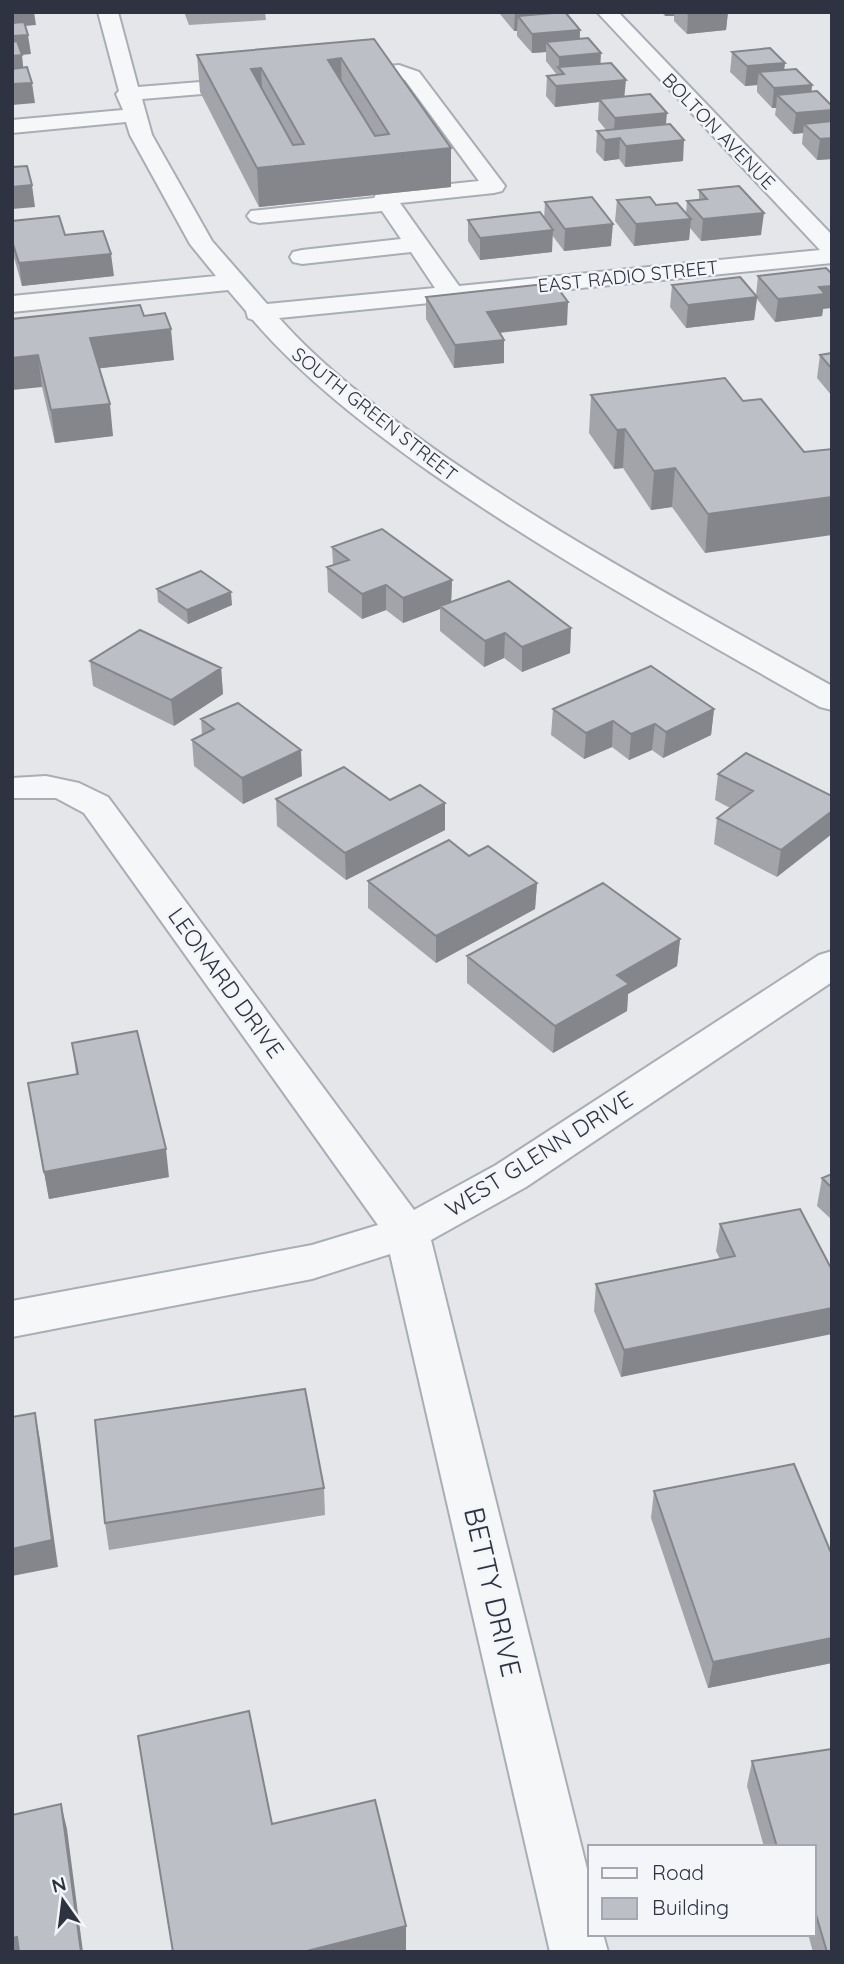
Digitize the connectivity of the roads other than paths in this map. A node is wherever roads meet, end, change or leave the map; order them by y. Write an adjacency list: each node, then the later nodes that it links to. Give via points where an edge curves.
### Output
1 (108, 12): 5 (street, SOUTH GREEN STREET, via 112,50)
2 (607, 12): 10 (street, BOLTON AVENUE)
3 (317, 78): 7 (street, via 399,71 412,76 494,186 385,198)
4 (277, 82): 5 (street)
5 (130, 105): 6 (street); 13 (street, SOUTH GREEN STREET, via 146,147 186,221)
6 (12, 127)
7 (389, 203): 8 (street); 9 (street)
8 (260, 216)
9 (417, 244): 12 (street); 14 (street)
10 (832, 249)
11 (832, 256): 14 (street, EAST RADIO STREET)
12 (302, 257)
13 (229, 282): 15 (street); 16 (street, SOUTH GREEN STREET)
14 (452, 294): 16 (street, EAST RADIO STREET)
15 (12, 304)
16 (257, 313): 17 (street, SOUTH GREEN STREET, via 338,390 440,467 548,536)
17 (832, 700)
18 (12, 788): 20 (street, LEONARD DRIVE, via 63,788 96,805)
19 (832, 964): 20 (street, WEST GLENN DRIVE, via 511,1176)
20 (407, 1232): 21 (street, WEST GLENN DRIVE, via 312,1262); 22 (street, BETTY DRIVE)
21 (12, 1319)
22 (579, 1952)

